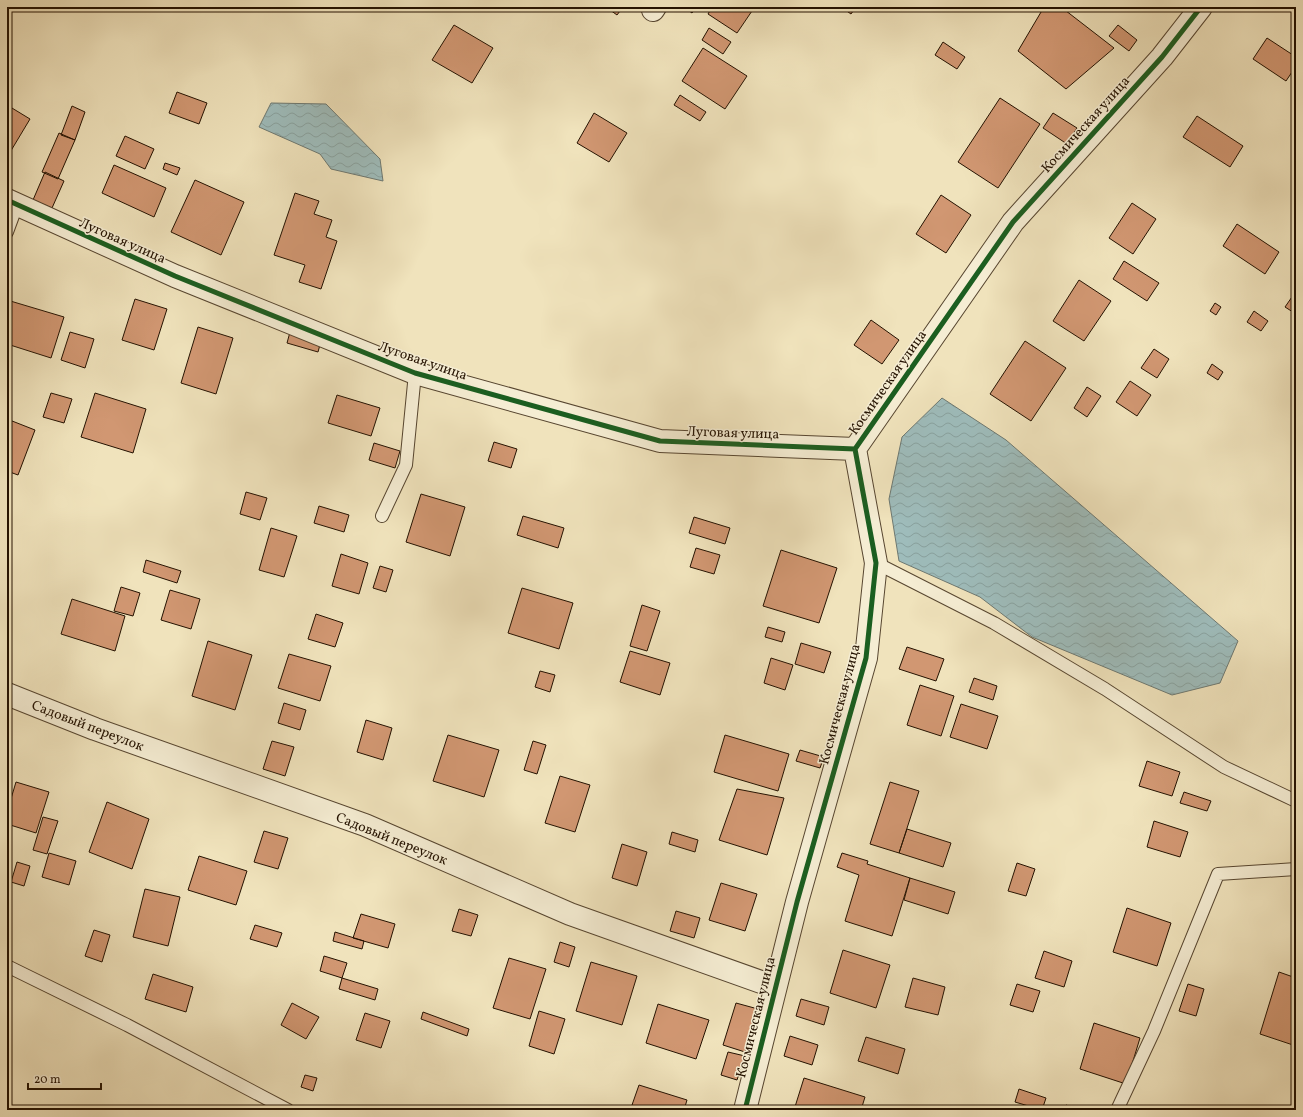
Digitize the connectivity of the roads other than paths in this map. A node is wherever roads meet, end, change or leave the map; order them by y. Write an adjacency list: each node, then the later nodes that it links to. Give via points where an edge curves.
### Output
1 (1201, 7): 5 (street, Космическая улица, via 1162,57 1013,222)
2 (12, 203): 3 (lane); 4 (street, Луговая улица, via 175,276)
3 (7, 232)
4 (415, 373): 5 (street, Луговая улица, via 660,441); 6 (lane, via 406,465)
5 (855, 449): 7 (street, Космическая улица)
6 (382, 516)
7 (876, 563): 9 (lane, via 994,623 1105,689 1224,768); 12 (street, Космическая улица, via 866,658)
8 (7, 694): 12 (street, Садовый переулок, via 95,729 365,825 570,914)
9 (1296, 801)
10 (1296, 869): 15 (lane, via 1218,874 1154,1031)
11 (7, 966): 13 (lane, via 127,1025)
12 (775, 987): 14 (street, Космическая улица)
13 (288, 1110)
14 (744, 1110)
15 (1117, 1110)

